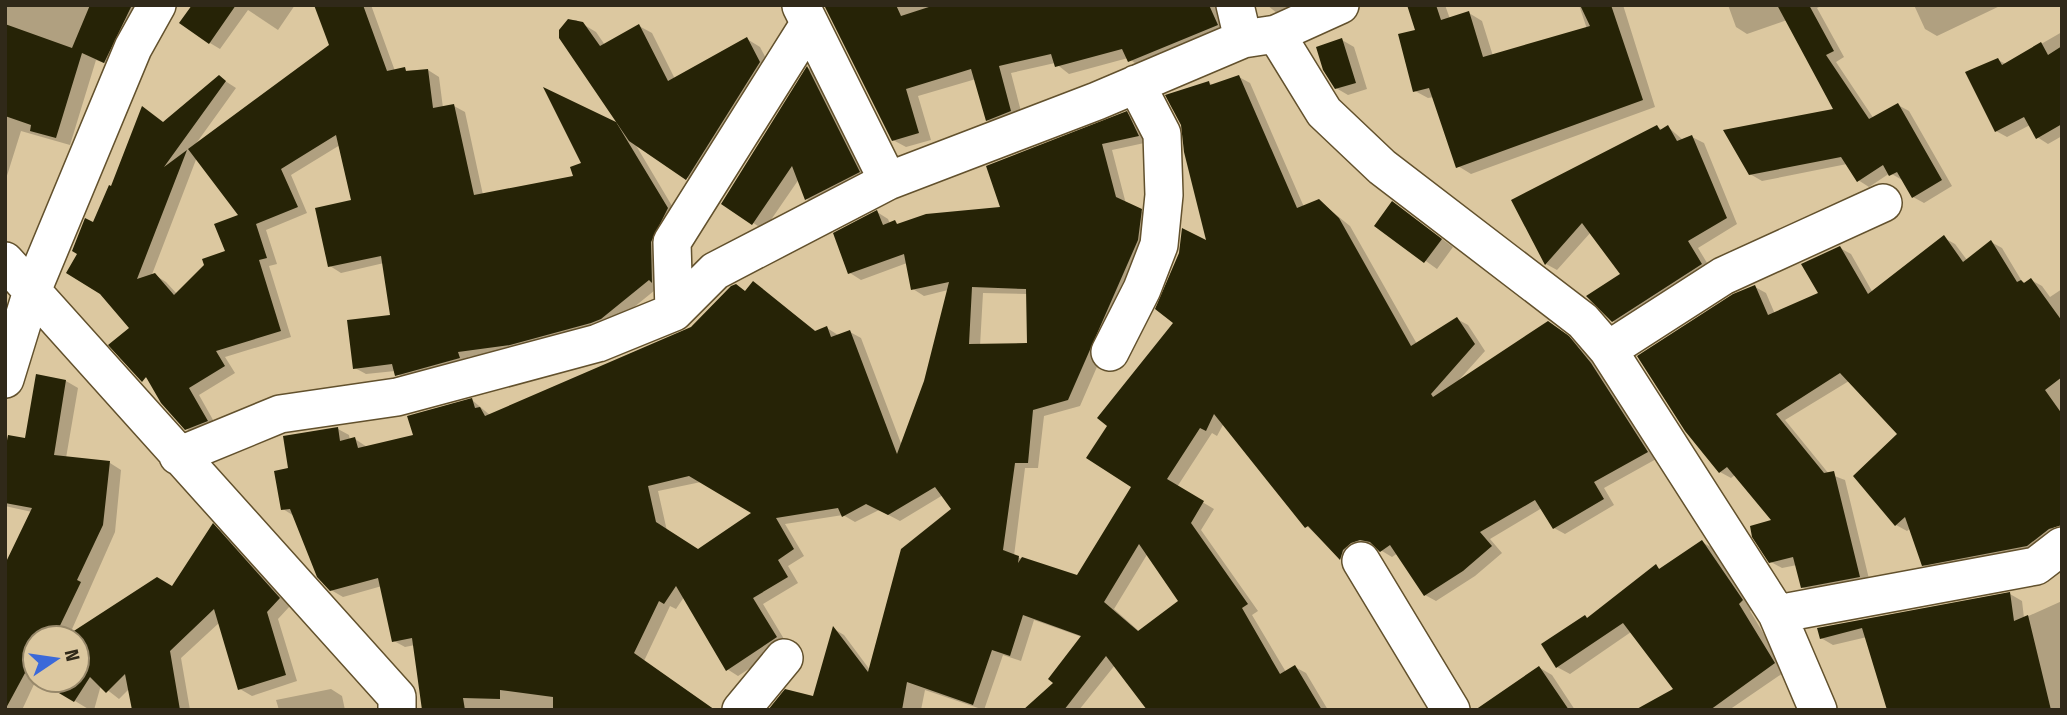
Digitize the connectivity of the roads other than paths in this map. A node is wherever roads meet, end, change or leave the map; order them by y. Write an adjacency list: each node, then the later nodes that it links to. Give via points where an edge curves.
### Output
1 (157, 5): 9 (street, via 133,48)
2 (1340, 5): 4 (street)
3 (805, 15): 6 (street); 10 (street, via 672,242)
4 (1251, 26): 5 (street); 11 (street, via 1324,112 1381,167 1583,321)
5 (1136, 84): 6 (street); 12 (street, via 1162,134 1164,195 1159,245)
6 (888, 181): 10 (street, via 715,271)
7 (1883, 203): 11 (street, via 1723,276)
8 (5, 261): 9 (street)
9 (32, 290): 13 (street); 14 (street)
10 (674, 312): 14 (street, via 598,343 397,397 280,414)
11 (1608, 350): 17 (street)
12 (1110, 352)
13 (5, 379)
14 (177, 456): 19 (street, via 397,697)
15 (2062, 546): 17 (street, via 2036,566)
16 (1361, 561): 21 (street)
17 (1777, 614): 22 (street)
18 (784, 658): 20 (street)
19 (397, 710)
20 (741, 710)
21 (1451, 710)
22 (1818, 710)

